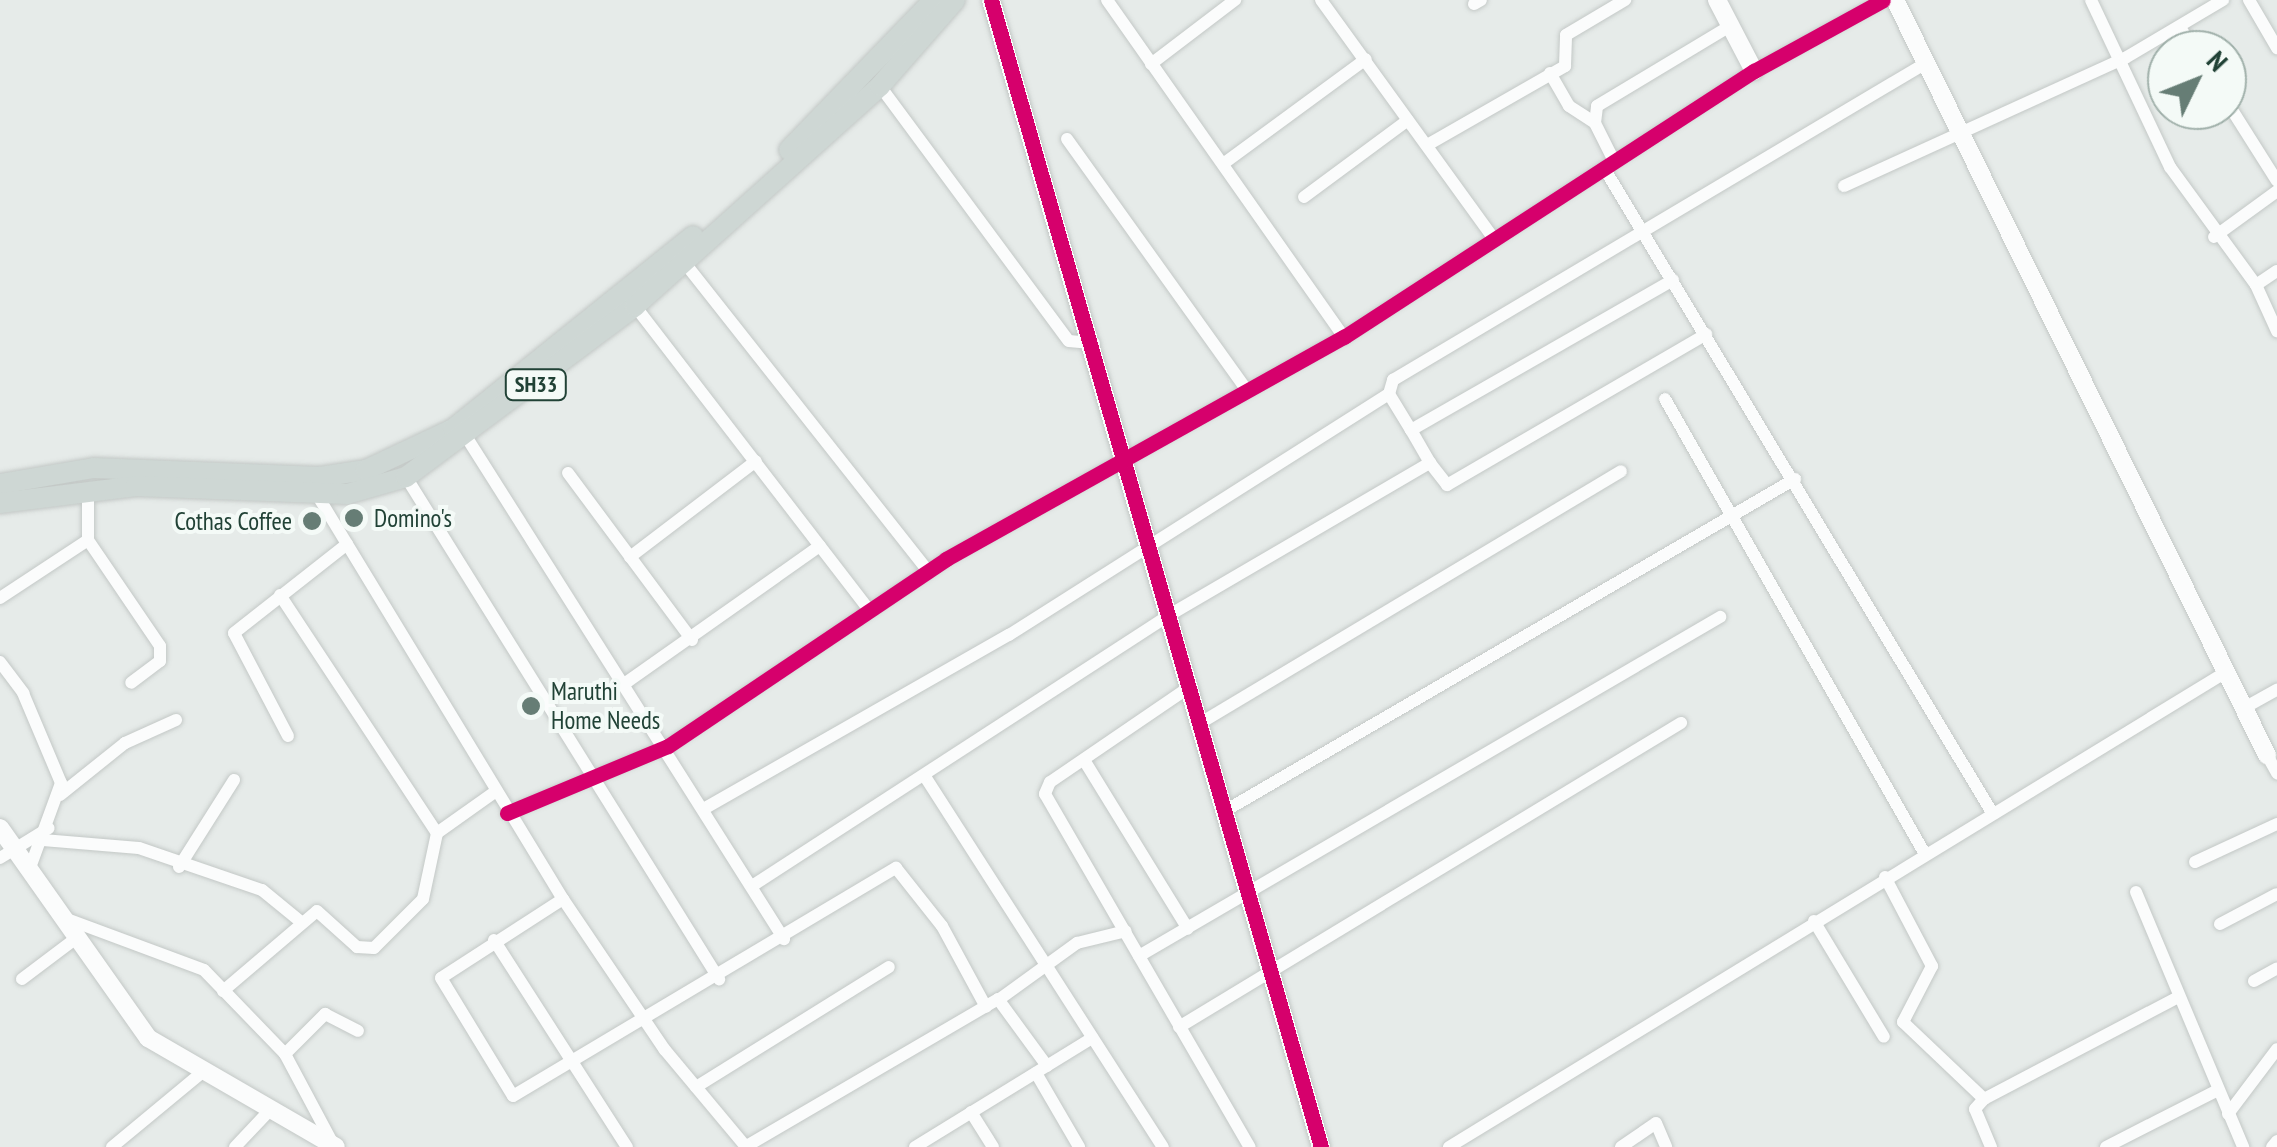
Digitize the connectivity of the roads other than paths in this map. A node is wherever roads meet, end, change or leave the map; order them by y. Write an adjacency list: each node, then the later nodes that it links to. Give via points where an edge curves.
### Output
1 (934, 0): 61 (main road, SH33, via 875,70 674,252 519,380 409,454 320,478 94,468)
2 (955, 0): 24 (main road, SH33)
3 (992, 0): 48 (street)
4 (1107, 0): 21 (street)
5 (1235, 0): 21 (street)
6 (1321, 0): 19 (street)
7 (1625, 0): 23 (street, via 1566,36 1566,63)
8 (1717, 0): 14 (street)
9 (1883, 0): 22 (street)
10 (1895, 0): 20 (street)
11 (2091, 0): 18 (street)
12 (2223, 0): 15 (street)
13 (2250, 0): 17 (street)
14 (1730, 26): 22 (street); 26 (street, via 1606,95)
15 (2182, 30)
16 (2147, 47): 18 (street)
17 (2277, 48)
18 (2125, 58): 27 (street); 38 (street, via 2170,167)
19 (1366, 59): 25 (street); 31 (street)
20 (1926, 63): 27 (street); 37 (street)
21 (1151, 64): 31 (street)
22 (1754, 71): 32 (street)
23 (1550, 73): 26 (street, via 1569,106); 30 (street)
24 (880, 86): 40 (main road, SH33); 48 (street, via 1069,341)
25 (1408, 120): 30 (street); 36 (street)
26 (1595, 123): 32 (street)
27 (1958, 129): 34 (street); 79 (street)
28 (2245, 130): 33 (street)
29 (1066, 138): 49 (street)
30 (1428, 144): 39 (street)
31 (1223, 164): 47 (street)
32 (1609, 165): 37 (street); 39 (street)
33 (2277, 181)
34 (1844, 186)
35 (2277, 192): 38 (street)
36 (1304, 197)
37 (1644, 233): 42 (street); 50 (street, via 1393,380)
38 (2214, 236): 43 (street)
39 (1494, 239): 47 (street)
40 (684, 262): 44 (main road, SH33); 71 (street)
41 (2277, 271): 43 (street)
42 (1674, 280): 46 (street); 52 (street)
43 (2256, 284): 45 (street)
44 (636, 306): 53 (main road, SH33); 54 (street)
45 (2277, 331)
46 (1706, 334): 56 (street, via 1447,486); 60 (street)
47 (1344, 337): 49 (street)
48 (1094, 343): 55 (street)
49 (1247, 390): 55 (street)
50 (1389, 394): 52 (street); 69 (street)
51 (1665, 400): 65 (street)
52 (1411, 430): 56 (street)
53 (467, 438): 59 (main road, SH33); 80 (street)
54 (756, 461): 68 (street); 70 (street)
55 (1120, 461): 69 (street); 71 (street)
56 (1430, 463): 75 (street)
57 (1621, 471): 87 (street)
58 (568, 473): 70 (street)
59 (406, 476): 63 (main road, SH33); 94 (street)
60 (1796, 479): 65 (street); 101 (street)
61 (0, 484)
62 (88, 488): 63 (main road, SH33); 64 (main road, SH33); 66 (street)
63 (316, 493): 67 (street)
64 (0, 502)
65 (1732, 514): 99 (street); 107 (street)
66 (88, 540): 73 (street); 81 (street, via 160,646 160,661)
67 (347, 544): 72 (street); 96 (street)
68 (820, 546): 74 (street); 77 (street)
69 (1145, 547): 75 (street); 98 (street)
70 (630, 557): 77 (street)
71 (928, 571): 74 (street)
72 (280, 595): 88 (street, via 233,642); 104 (street)
73 (0, 598)
74 (868, 609): 89 (street)
75 (1166, 617): 82 (street); 93 (street)
76 (1720, 617): 115 (street)
77 (692, 640): 80 (street)
78 (0, 662): 97 (street, via 24,692)
79 (2226, 672): 84 (street); 101 (street)
80 (627, 682): 89 (street)
81 (132, 683)
82 (1188, 688): 87 (street); 91 (street)
83 (2277, 690): 84 (street)
84 (2244, 708): 90 (street)
85 (176, 720): 97 (street, via 125,743)
86 (1681, 723): 130 (street)
87 (1197, 725): 99 (street)
88 (288, 736)
89 (668, 746): 94 (street); 98 (street)
90 (2268, 756): 92 (street)
91 (1084, 760): 121 (street); 122 (street, via 1044,794)
92 (2277, 773)
93 (924, 775): 112 (street); 129 (street)
94 (592, 778): 100 (street); 132 (street)
95 (234, 780): 110 (street)
96 (495, 792): 100 (street); 104 (street)
97 (60, 794): 105 (street)
98 (707, 807): 112 (street)
99 (1223, 812): 115 (street)
100 (508, 813): 116 (street)
101 (1993, 814): 107 (street)
102 (2277, 824): 108 (street)
103 (0, 828): 106 (street)
104 (436, 833): 119 (street, via 423,899 374,948 357,947 324,912)
105 (46, 834): 106 (street); 109 (street); 110 (street, via 128,845)
106 (8, 852): 109 (street)
107 (1926, 854): 111 (street)
108 (2195, 862)
109 (30, 865): 117 (street)
110 (179, 867): 119 (street, via 262,890)
111 (1885, 877): 118 (street); 150 (street, via 1932,966 1904,1022)
112 (752, 886): 124 (street)
113 (2136, 892): 136 (street)
114 (2277, 894): 120 (street)
115 (1247, 895): 121 (street); 130 (street)
116 (563, 899): 125 (street); 138 (street)
117 (67, 919): 123 (street); 134 (street, via 198,967)
118 (1814, 921): 141 (street); 166 (street)
119 (301, 922): 134 (street)
120 (2220, 924)
121 (1188, 929): 126 (street)
122 (1126, 932): 126 (street); 129 (street, via 1077,943)
123 (79, 936): 131 (street); 147 (street, via 148,1038)
124 (784, 939): 132 (street); 137 (street, via 896,868)
125 (494, 940): 145 (street); 145 (street, via 446,970 440,988 504,1091 522,1097)
126 (1140, 956): 139 (street)
127 (889, 967): 148 (street)
128 (2277, 968): 133 (street)
129 (1049, 971): 135 (street); 142 (street)
130 (1270, 972): 139 (street); 165 (street)
131 (22, 979)
132 (720, 979): 138 (street)
133 (2254, 981)
134 (224, 991): 143 (street)
135 (1001, 998): 137 (street); 146 (street)
136 (2178, 998): 149 (street); 150 (street)
137 (986, 1007): 159 (street)
138 (644, 1019): 145 (street); 148 (street)
139 (1179, 1027): 164 (street)
140 (358, 1031): 143 (street, via 325,1014)
141 (1884, 1037)
142 (1092, 1038): 146 (street); 163 (street)
143 (284, 1054): 155 (street)
144 (2275, 1055): 153 (street)
145 (573, 1063): 158 (street)
146 (1041, 1069): 152 (street); 162 (street)
147 (200, 1075): 151 (street); 156 (street)
148 (696, 1087): 159 (street)
149 (2218, 1090): 153 (street); 170 (street)
150 (1984, 1099): 169 (street, via 1974,1108)
151 (267, 1112): 155 (street); 157 (street)
152 (972, 1112): 160 (street); 161 (street)
153 (2228, 1114): 171 (street)
154 (2277, 1141): 172 (street)
155 (335, 1146)
156 (112, 1147)
157 (235, 1147)
158 (627, 1147)
159 (745, 1147)
160 (917, 1147)
161 (993, 1147)
162 (1079, 1147)
163 (1163, 1147)
164 (1250, 1147)
165 (1321, 1147)
166 (1449, 1147)
167 (1621, 1147): 168 (street, via 1656,1123)
168 (1666, 1147)
169 (1991, 1147)
170 (2106, 1147)
171 (2243, 1147)
172 (2272, 1147)

